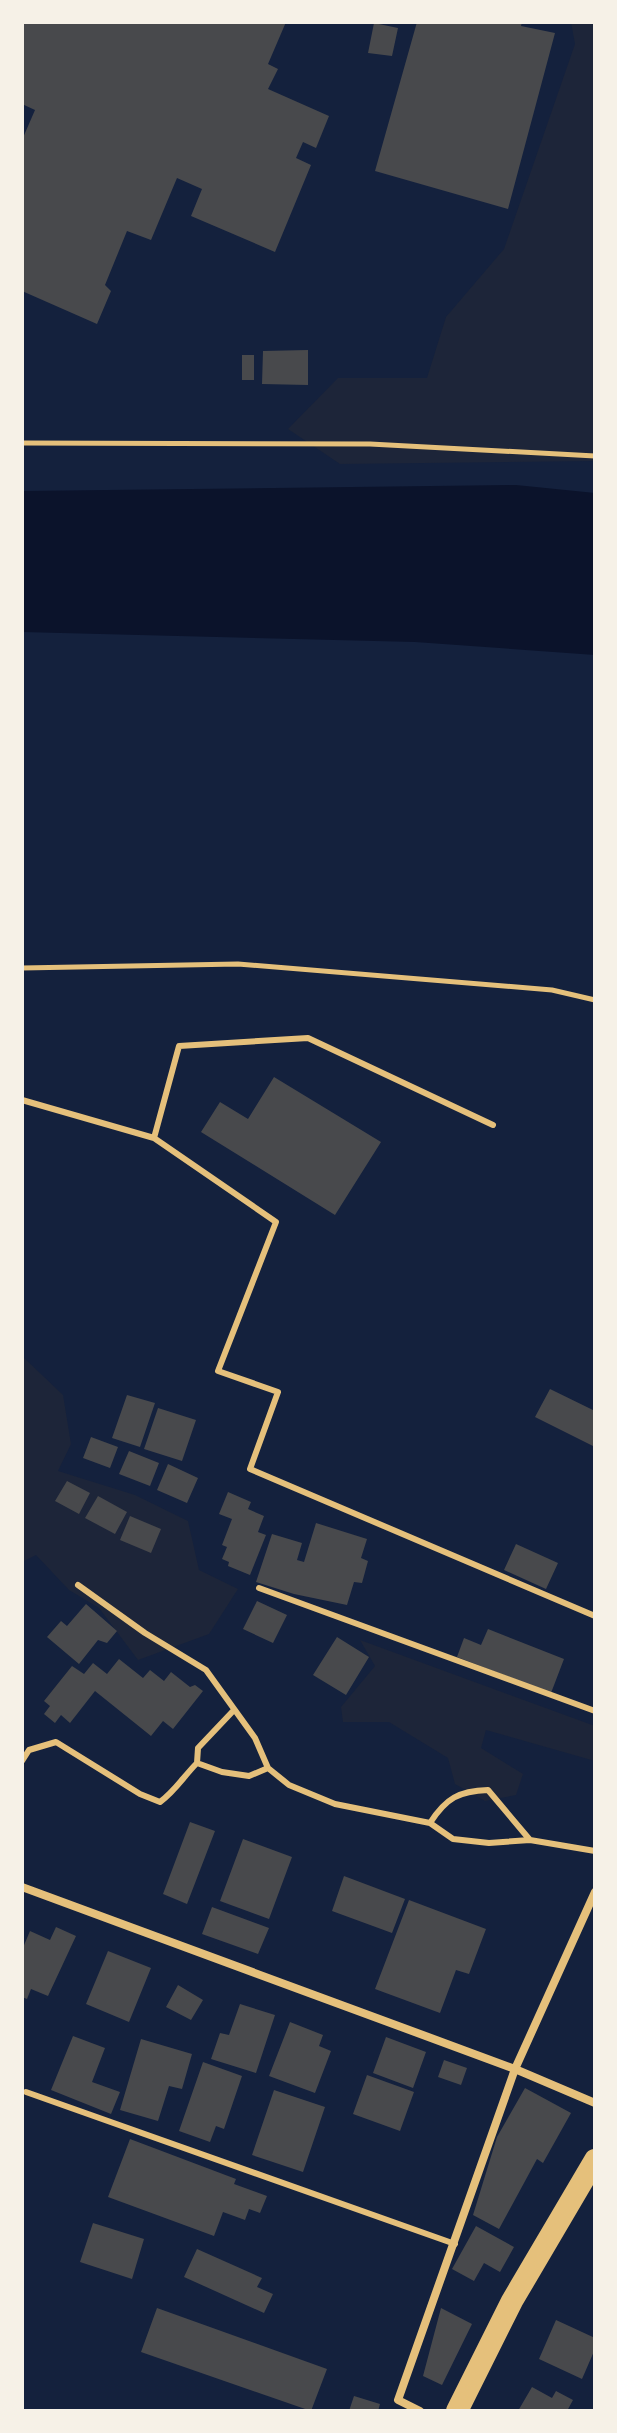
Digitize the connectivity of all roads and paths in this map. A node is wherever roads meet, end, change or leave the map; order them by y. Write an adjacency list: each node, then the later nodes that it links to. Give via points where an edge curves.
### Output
1 (22, 443): 2 (path, via 370,444)
2 (595, 456)
3 (22, 968): 4 (path, via 238,964 552,990)
4 (595, 1000)
5 (22, 1100): 7 (lane)
6 (493, 1125): 7 (lane, via 308,1038 179,1046)
7 (154, 1138): 10 (lane, via 276,1222 218,1371 278,1392 250,1469)
8 (78, 1585): 11 (lane, via 206,1670)
9 (259, 1588): 12 (lane)
10 (595, 1616)
11 (234, 1710): 14 (lane, via 198,1748); 15 (lane)
12 (595, 1711)
13 (22, 1761): 14 (lane, via 29,1750 56,1742 160,1802)
14 (197, 1763): 15 (lane, via 249,1776)
15 (268, 1768): 16 (lane, via 289,1785 335,1804)
16 (430, 1823): 17 (lane, via 453,1839); 17 (lane, via 441,1807 465,1791 488,1790)
17 (530, 1840): 18 (lane)
18 (595, 1851)
19 (22, 1887): 21 (street)
20 (595, 1892): 21 (street)
21 (515, 2069): 23 (street); 25 (street)
22 (26, 2092): 25 (lane)
23 (595, 2103)
24 (595, 2160): 27 (highway, via 512,2301)
25 (455, 2244): 26 (street, via 398,2400)
26 (420, 2411)
27 (457, 2411)

